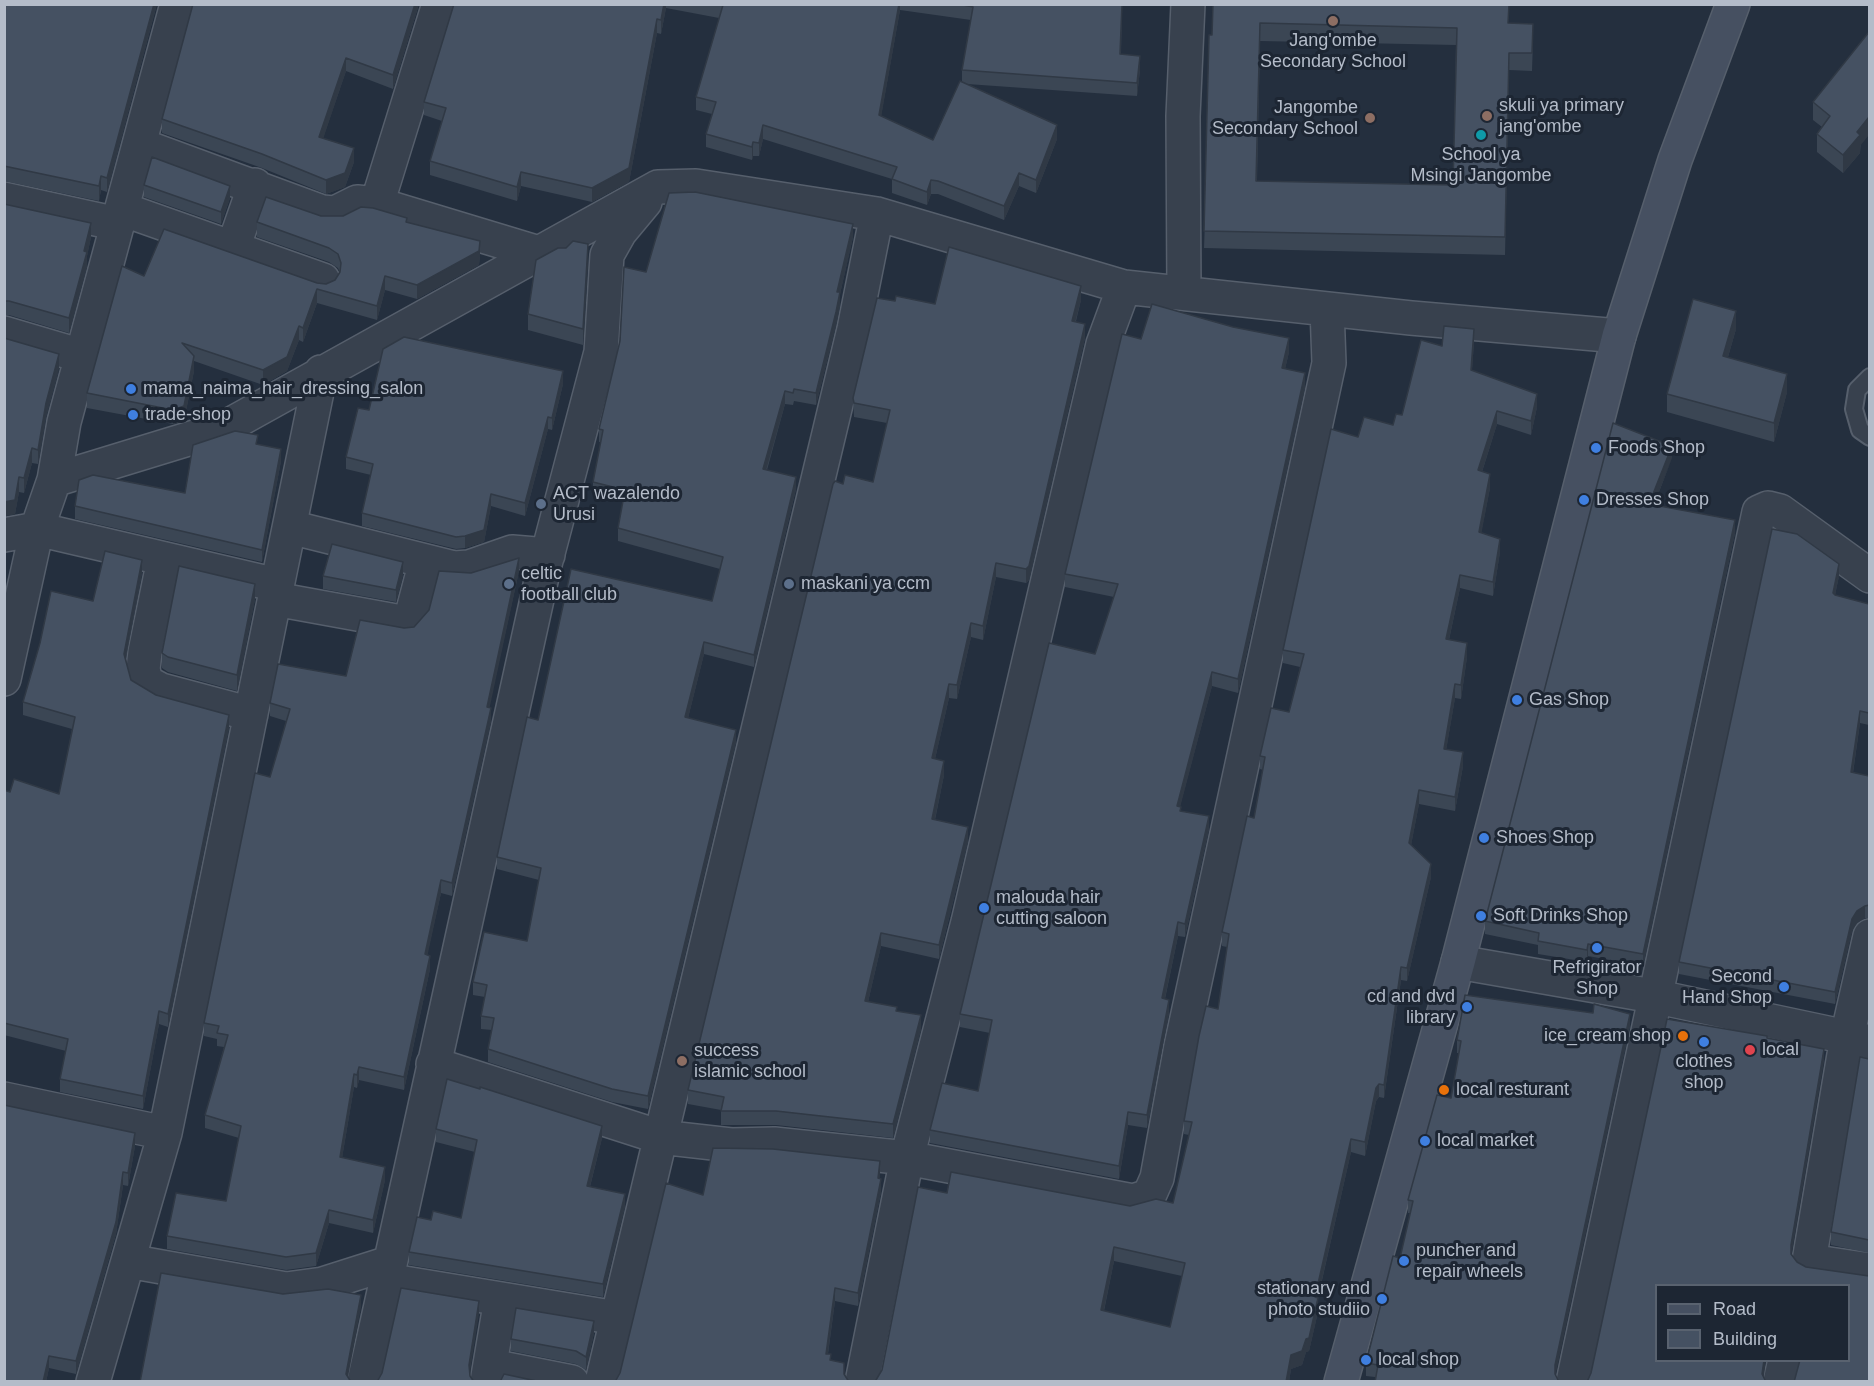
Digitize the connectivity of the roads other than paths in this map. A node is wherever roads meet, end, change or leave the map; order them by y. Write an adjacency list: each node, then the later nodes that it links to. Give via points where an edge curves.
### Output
1 (177, 4): 5 (street)
2 (439, 4): 9 (street)
3 (1188, 4): 16 (street, via 1183,116)
4 (1732, 4): 19 (main road, via 1675,160)
5 (140, 145): 6 (street); 11 (street)
6 (255, 185): 9 (street, via 322,212 334,213 357,202); 12 (street)
7 (658, 187): 10 (street, via 696,186); 13 (street); 28 (street, via 620,232 607,255 601,352)
8 (4, 200): 11 (street)
9 (377, 204): 13 (street)
10 (877, 214): 15 (street); 43 (street, via 854,329)
11 (120, 216): 12 (street); 20 (street)
12 (233, 248): 14 (street)
13 (539, 253): 21 (street)
14 (324, 280)
15 (1124, 287): 16 (street); 44 (street, via 1103,344 968,922)
16 (1184, 293): 17 (street)
17 (1327, 309): 19 (street); 44 (street, via 1329,363 1184,1034 1157,1178 1149,1196 1133,1201)
18 (4, 333): 20 (street)
19 (1619, 336): 37 (main road)
20 (82, 356): 24 (street, via 64,422)
21 (321, 372): 24 (street, via 224,428); 25 (street)
22 (1869, 377): 23 (lane, via 1857,390 1854,409 1860,430)
23 (1869, 437)
24 (54, 480): 26 (street)
25 (290, 527): 30 (street); 32 (street)
26 (37, 529): 27 (street); 29 (street); 33 (street)
27 (4, 535)
28 (548, 555): 30 (street, via 512,552 469,567 454,568); 40 (street)
29 (164, 559): 32 (street); 35 (street, via 145,652 146,682 161,690)
30 (426, 561): 32 (street, via 407,623)
31 (1869, 576): 38 (street, via 1780,511 1768,508 1759,512)
32 (276, 592): 35 (street)
33 (8, 646): 34 (street)
34 (4, 679)
35 (251, 714): 42 (street)
36 (1869, 936): 39 (street)
37 (1458, 962): 38 (street); 58 (main road)
38 (1653, 996): 39 (street); 59 (street)
39 (1858, 1039): 48 (street)
40 (433, 1064): 43 (street); 47 (street)
41 (4, 1098): 42 (street)
42 (165, 1133): 45 (street)
43 (660, 1137): 44 (street); 50 (street)
44 (907, 1158): 57 (street)
45 (128, 1261): 47 (street, via 286,1289); 53 (street)
46 (1869, 1270): 48 (street)
47 (387, 1271): 49 (street); 54 (street)
48 (1806, 1273)
49 (501, 1299): 50 (street); 52 (street)
50 (616, 1318): 56 (street)
51 (1785, 1362): 60 (street)
52 (489, 1374): 55 (street)
53 (93, 1382)
54 (364, 1382)
55 (572, 1382)
56 (602, 1382)
57 (862, 1382)
58 (1341, 1382)
59 (1573, 1382)
60 (1780, 1382)

